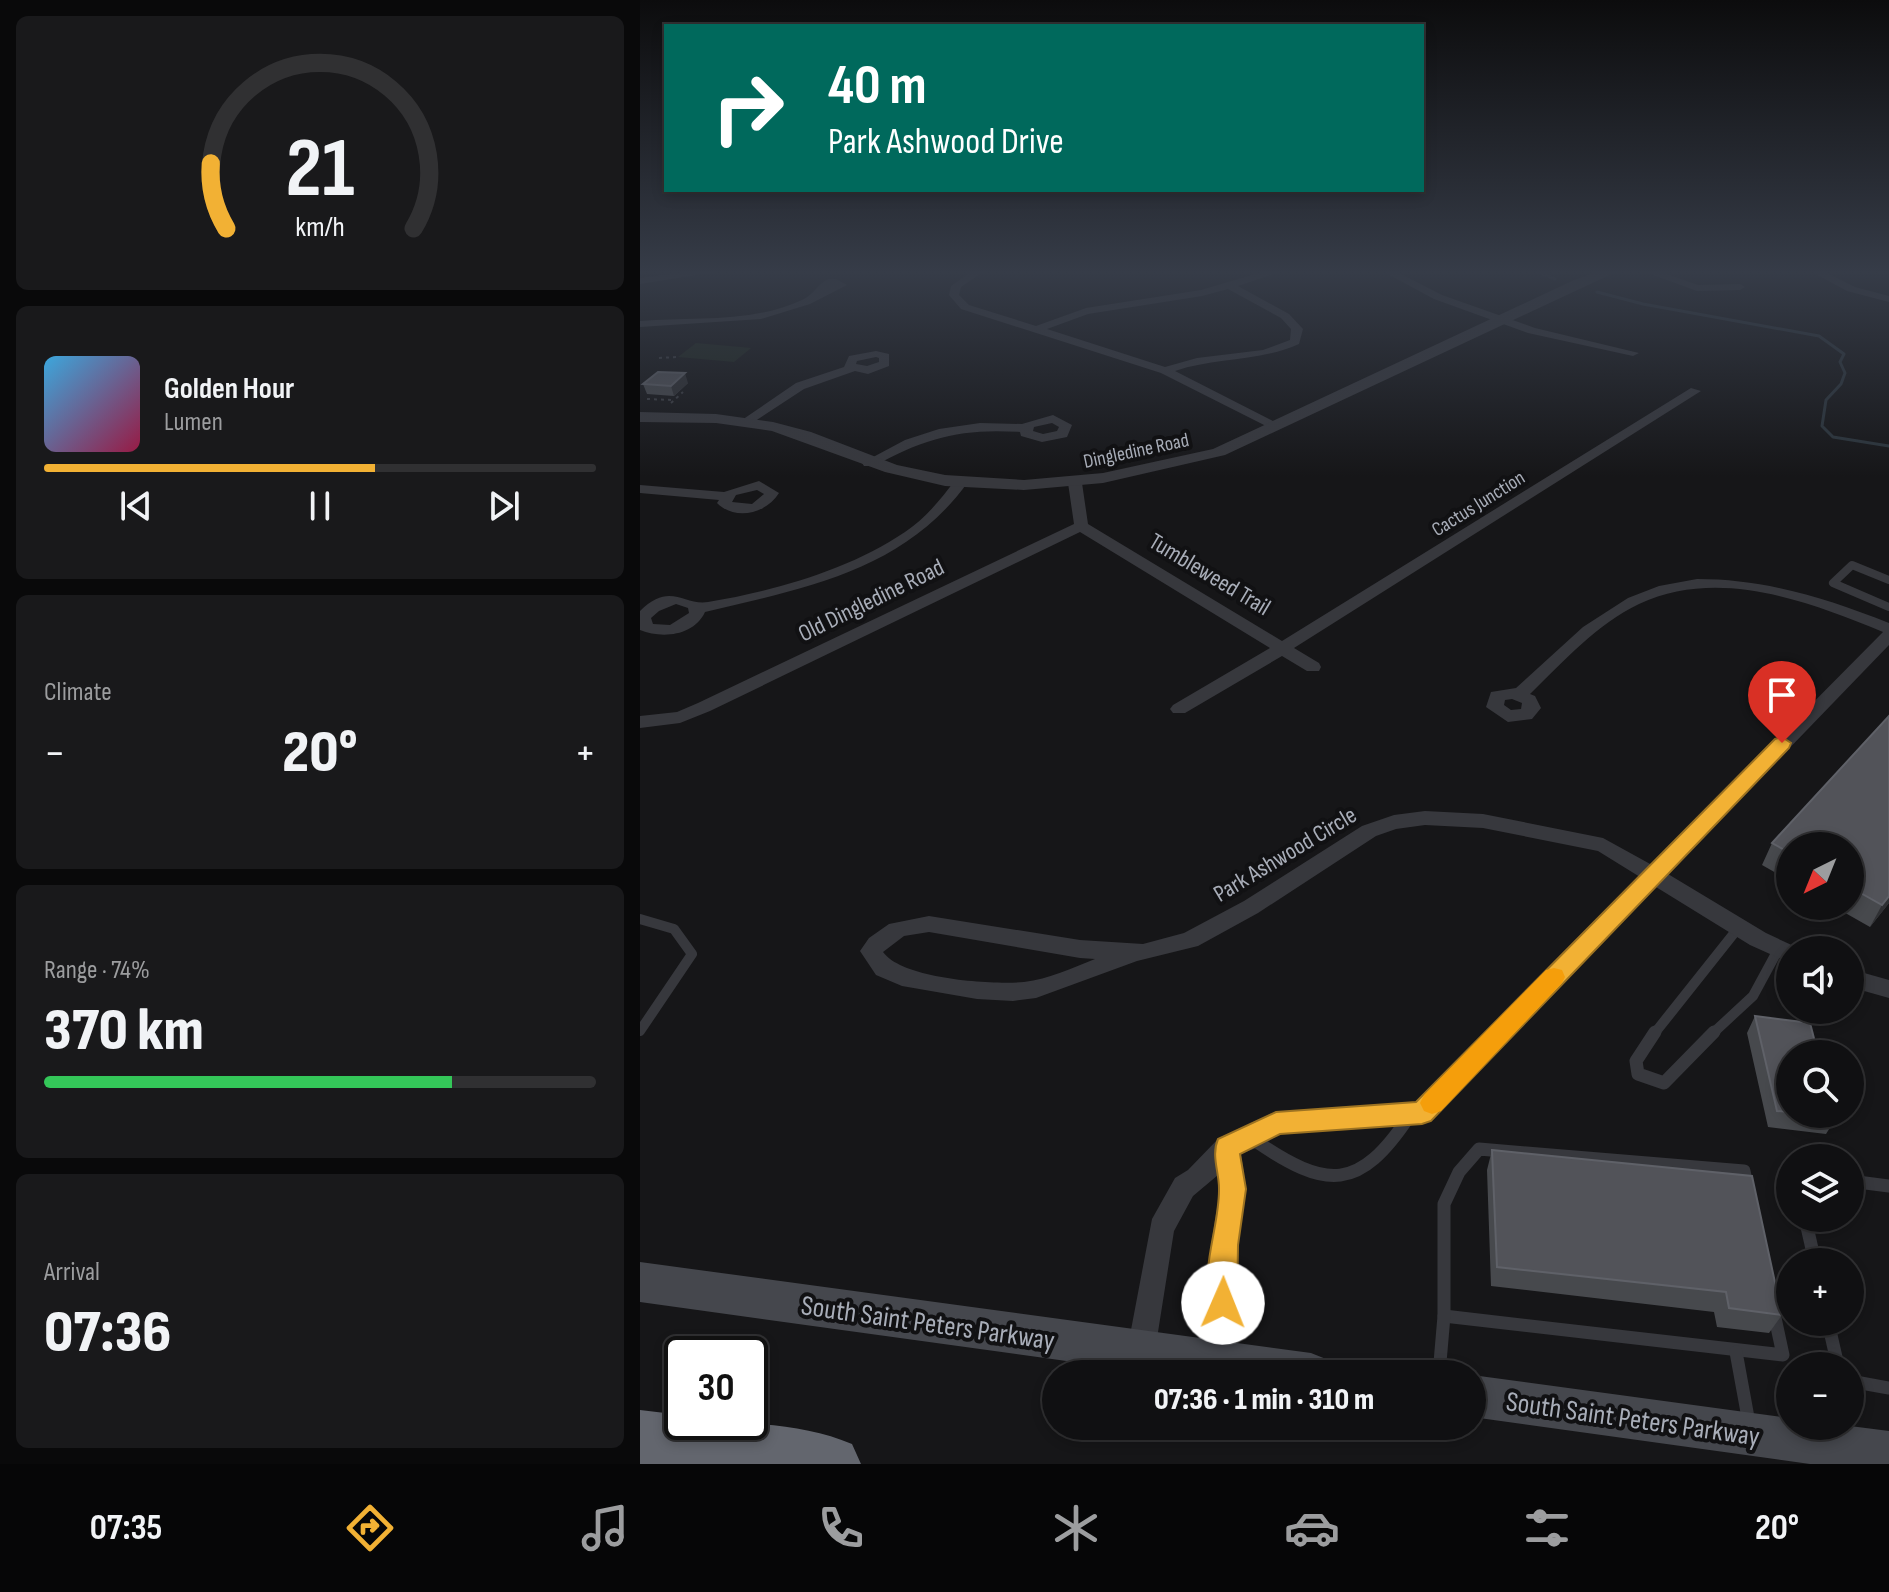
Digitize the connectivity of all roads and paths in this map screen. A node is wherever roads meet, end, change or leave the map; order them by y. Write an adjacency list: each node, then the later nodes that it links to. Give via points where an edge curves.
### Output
1 (1068, 340): 9 (street)
2 (1295, 340): 9 (street, via 1281,349)
3 (1461, 340): 17 (street, Dingledine Road)
4 (1570, 340): 5 (street)
5 (1633, 353)
6 (676, 357): 7 (path)
7 (659, 358)
8 (851, 368): 16 (street, via 800,386)
9 (1165, 371): 17 (street)
10 (1695, 391): 29 (street, Cactus Junction)
11 (683, 392): 13 (path)
12 (647, 399): 13 (path)
13 (673, 400): 14 (path)
14 (667, 406)
15 (640, 417): 16 (street, Dingledine Road)
16 (745, 422): 19 (street, Dingledine Road, via 804,435)
17 (1277, 426): 21 (street, Dingledine Road, via 1186,462)
18 (1025, 428): 19 (street, via 959,427 909,441)
19 (869, 463): 20 (street, Dingledine Road)
20 (961, 482): 21 (street, Dingledine Road); 27 (street, via 919,529 845,569)
21 (1075, 483): 24 (street)
22 (640, 489): 23 (street)
23 (726, 496)
24 (1081, 526): 29 (street, Tumbleweed Trail); 33 (street, Old Dingledine Road, via 704,707 680,717)
25 (1889, 580): 26 (lane, via 1852,565 1833,583)
26 (1889, 607)
27 (698, 609)
28 (1889, 632): 31 (street, via 1803,596 1732,585 1676,588 1631,602); 34 (street)
29 (1283, 648): 30 (street, Tumbleweed Trail); 32 (street, Cactus Junction)
30 (1313, 667)
31 (1520, 694)
32 (1179, 709)
33 (640, 722)
34 (1653, 874): 36 (street); 38 (street, Park Ashwood Circle, via 1603,845 1556,835 1483,821 1394,822 1358,837 1190,940); 43 (street, via 1422,1113)
35 (640, 919): 42 (lane, via 674,929 692,954)
36 (1739, 927): 37 (street); 39 (lane, via 1642,1049 1636,1061 1638,1074 1664,1083 1682,1070 1745,1008)
37 (1776, 947)
38 (1130, 955): 38 (street, Park Ashwood Circle, via 929,924 894,929 871,951 877,964 906,978 1026,991)
39 (1776, 958)
40 (1864, 982): 41 (street)
41 (1889, 989)
42 (640, 1031)
43 (1410, 1115): 44 (street, via 1276,1123); 44 (lane, via 1375,1163 1346,1175 1302,1170)
44 (1239, 1143): 51 (street, via 1184,1187 1161,1228); 54 (street, via 1224,1245)
45 (1864, 1183): 46 (lane)
46 (1889, 1186)
47 (1750, 1202): 50 (lane, via 1744,1171 1479,1149 1459,1172 1444,1204)
48 (640, 1282): 51 (main road, South Saint Peters Parkway)
49 (1770, 1294): 52 (lane, via 1783,1355)
50 (1444, 1316): 52 (lane); 55 (lane)
51 (1141, 1351): 53 (main road, South Saint Peters Parkway)
52 (1736, 1352): 59 (lane)
53 (1214, 1360)
54 (1222, 1360)
55 (1440, 1360)
56 (1864, 1384): 57 (lane)
57 (1889, 1388)
58 (1486, 1398): 59 (main road, South Saint Peters Parkway)
59 (1751, 1434): 61 (main road, South Saint Peters Parkway)
60 (641, 1438): 62 (highway)
61 (1863, 1443)
62 (832, 1464)

